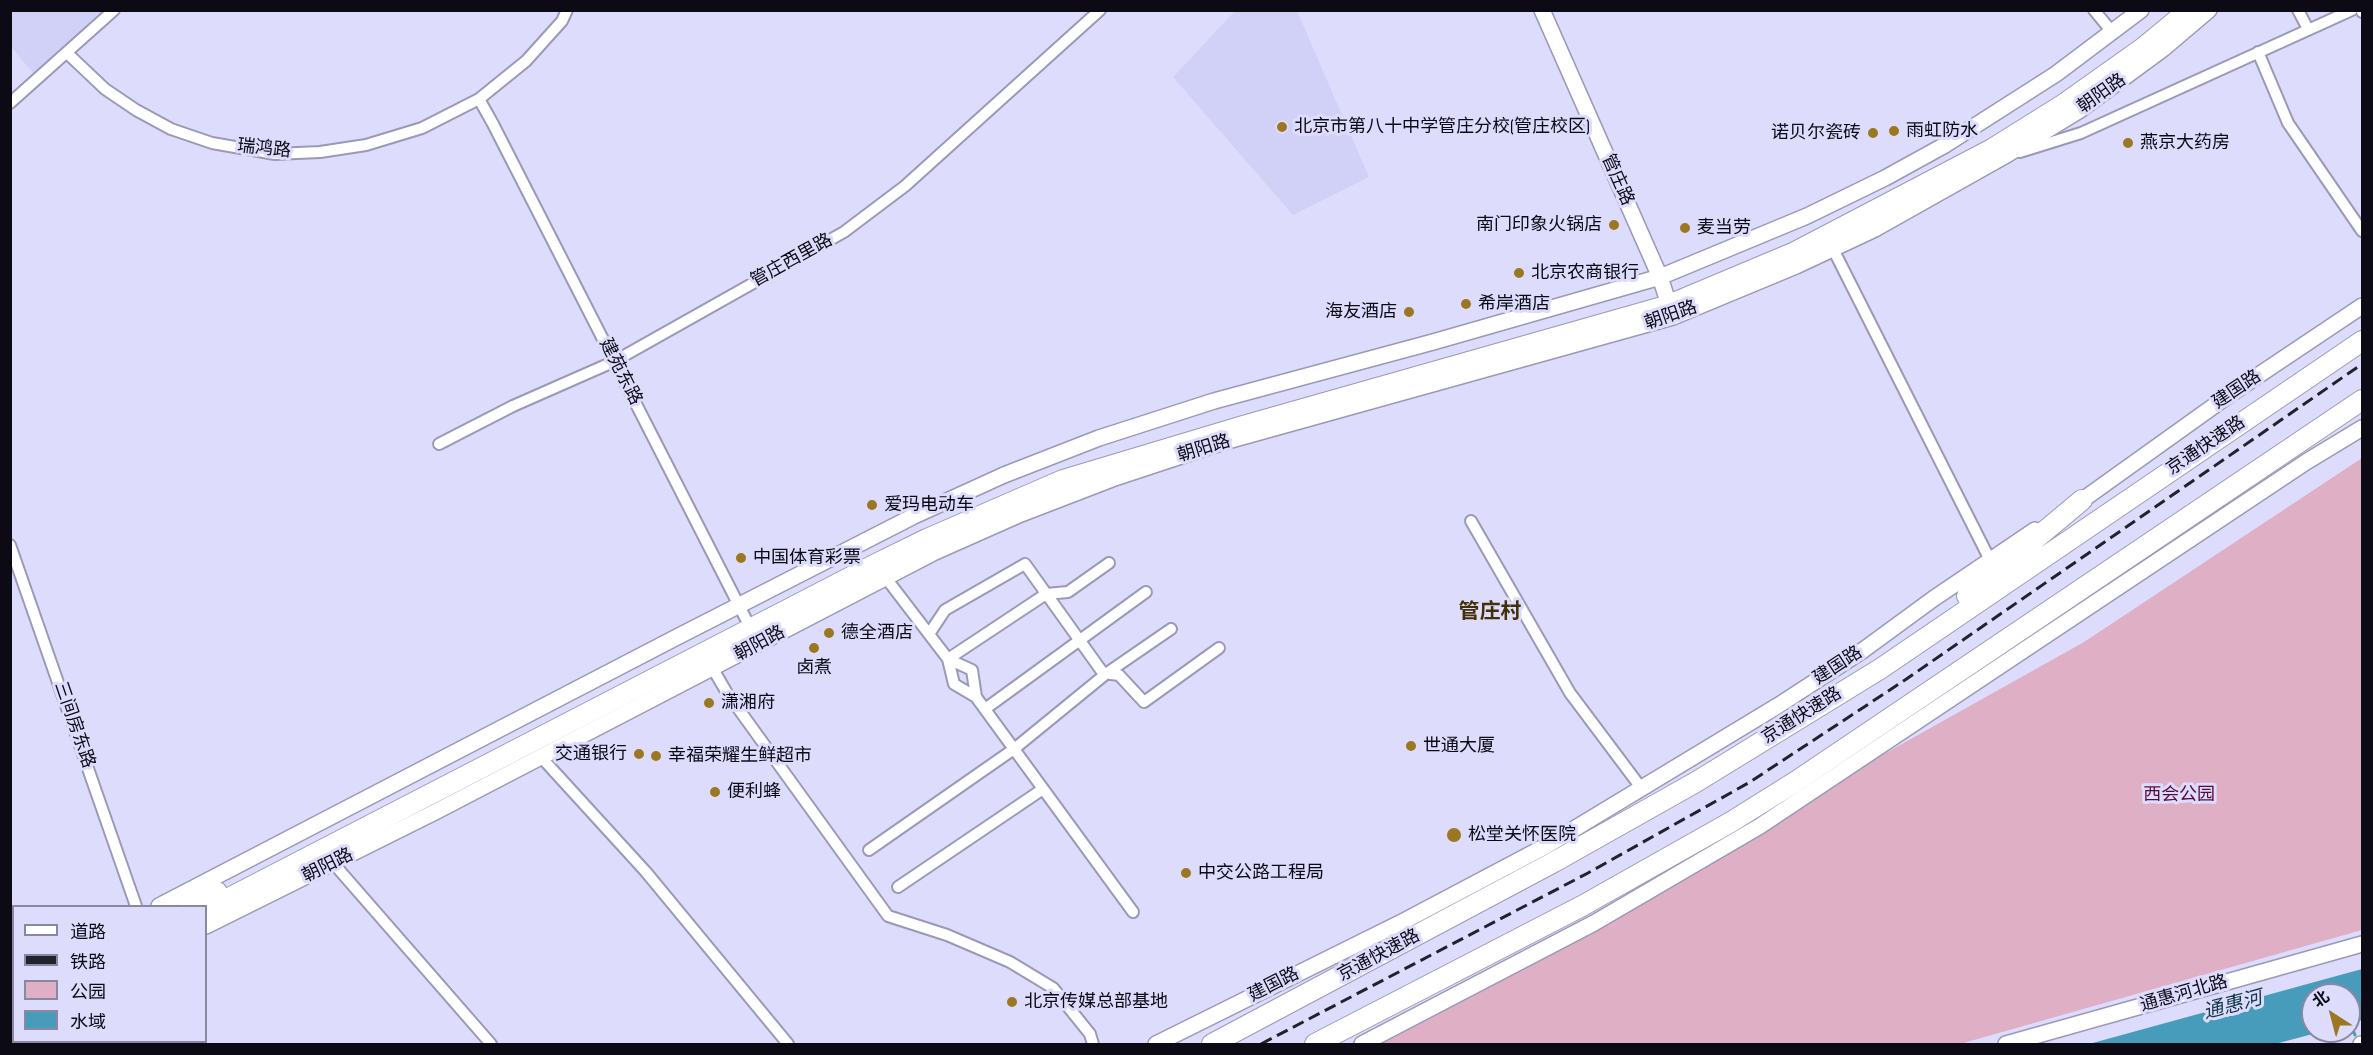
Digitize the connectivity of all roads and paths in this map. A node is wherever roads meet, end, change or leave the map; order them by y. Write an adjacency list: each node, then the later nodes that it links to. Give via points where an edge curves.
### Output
1 (114, 10): 15 (street)
2 (567, 10): 16 (street, 瑞鸿路, via 526,61)
3 (1100, 10): 25 (street, 管庄西里路, via 904,186 844,232)
4 (1542, 10): 21 (street, 管庄路)
5 (2094, 10): 13 (street)
6 (2141, 10): 13 (street, 朝阳路)
7 (2172, 10): 21 (highway, 朝阳路, via 2064,92 1929,172)
8 (2189, 10): 21 (highway, 朝阳路, via 2064,104 1992,149 1793,253)
9 (2209, 10): 18 (street, 朝阳路, via 2127,77)
10 (2298, 10): 12 (street)
11 (2352, 10): 12 (street)
12 (2308, 29): 14 (street)
13 (2113, 33): 21 (street, 朝阳路, via 2002,109)
14 (2258, 52): 18 (street, via 2081,133); 19 (street, via 2288,123)
15 (67, 53): 16 (street, 瑞鸿路, via 105,89 171,129 212,143 275,153 366,145 422,128); 17 (street)
16 (479, 99): 25 (street, 建苑东路)
17 (10, 103)
18 (2003, 157): 20 (street, 朝阳路)
19 (2362, 231)
20 (1833, 249): 21 (street, 朝阳路); 35 (street)
21 (1667, 298): 37 (street, 朝阳路, via 1123,476 1021,514); 40 (highway, 朝阳路, via 1063,480 927,539); 40 (street, 朝阳路, via 1433,342 1214,401 1099,438 924,512)
22 (2362, 306): 32 (street, 建国路)
23 (2362, 330): 28 (highway)
24 (2362, 341): 28 (highway, 京通快速路)
25 (615, 361): 30 (street, 管庄西里路); 40 (street, 建苑东路)
26 (2362, 400): 31 (highway)
27 (2362, 408): 31 (highway)
28 (2241, 422): 47 (highway, 京通快速路)
29 (2362, 428): 73 (street, via 1760,826 1593,923)
30 (439, 444)
31 (2295, 445): 72 (highway, via 1731,822 1582,906)
32 (2082, 500): 35 (street, 建国路); 47 (highway)
33 (1471, 521): 54 (street, via 1570,693)
34 (10, 544): 58 (street, 三间房东路)
35 (1990, 560): 54 (street, 建国路, via 1862,651)
36 (1109, 563): 39 (street, via 1068,592)
37 (886, 578): 40 (street, 朝阳路); 42 (street)
38 (1146, 592): 43 (street)
39 (1046, 594): 42 (street, via 1025,564 945,610); 43 (street); 45 (street)
40 (750, 626): 46 (street, 朝阳路); 59 (street, 朝阳路, via 667,643); 60 (highway, 朝阳路); 61 (highway, 朝阳路)
41 (1171, 628): 48 (street)
42 (929, 634): 45 (street)
43 (1079, 640): 48 (street, via 1103,673); 50 (street)
44 (1219, 648): 48 (street, via 1144,702 1119,675)
45 (948, 659): 49 (street, via 954,684); 49 (street, via 972,670)
46 (714, 669): 52 (street, 朝阳路); 68 (street, via 727,693 888,916 947,935 1010,962 1053,988 1090,1034)
47 (1880, 669): 65 (highway, 京通快速路, via 1696,782)
48 (1107, 673): 51 (street)
49 (976, 697): 50 (street)
50 (985, 709): 51 (street)
51 (1014, 749): 53 (street); 55 (street)
52 (541, 757): 56 (street, 朝阳路); 67 (street, via 646,872)
53 (1043, 789): 57 (street); 62 (street)
54 (1642, 789): 69 (street, 建国路, via 1546,846 1406,920)
55 (869, 850)
56 (334, 864): 63 (street, 朝阳路); 66 (street)
57 (898, 887)
58 (136, 905)
59 (161, 905)
60 (190, 905)
61 (207, 909)
62 (1133, 912)
63 (207, 926)
64 (2362, 944): 74 (street, 通惠河北路)
65 (1262, 1018): 70 (highway); 71 (highway, 京通快速路)
66 (491, 1044)
67 (788, 1044)
68 (1093, 1044)
69 (1156, 1044)
70 (1198, 1044)
71 (1212, 1044)
72 (1315, 1044)
73 (1362, 1044)
74 (2006, 1044)

